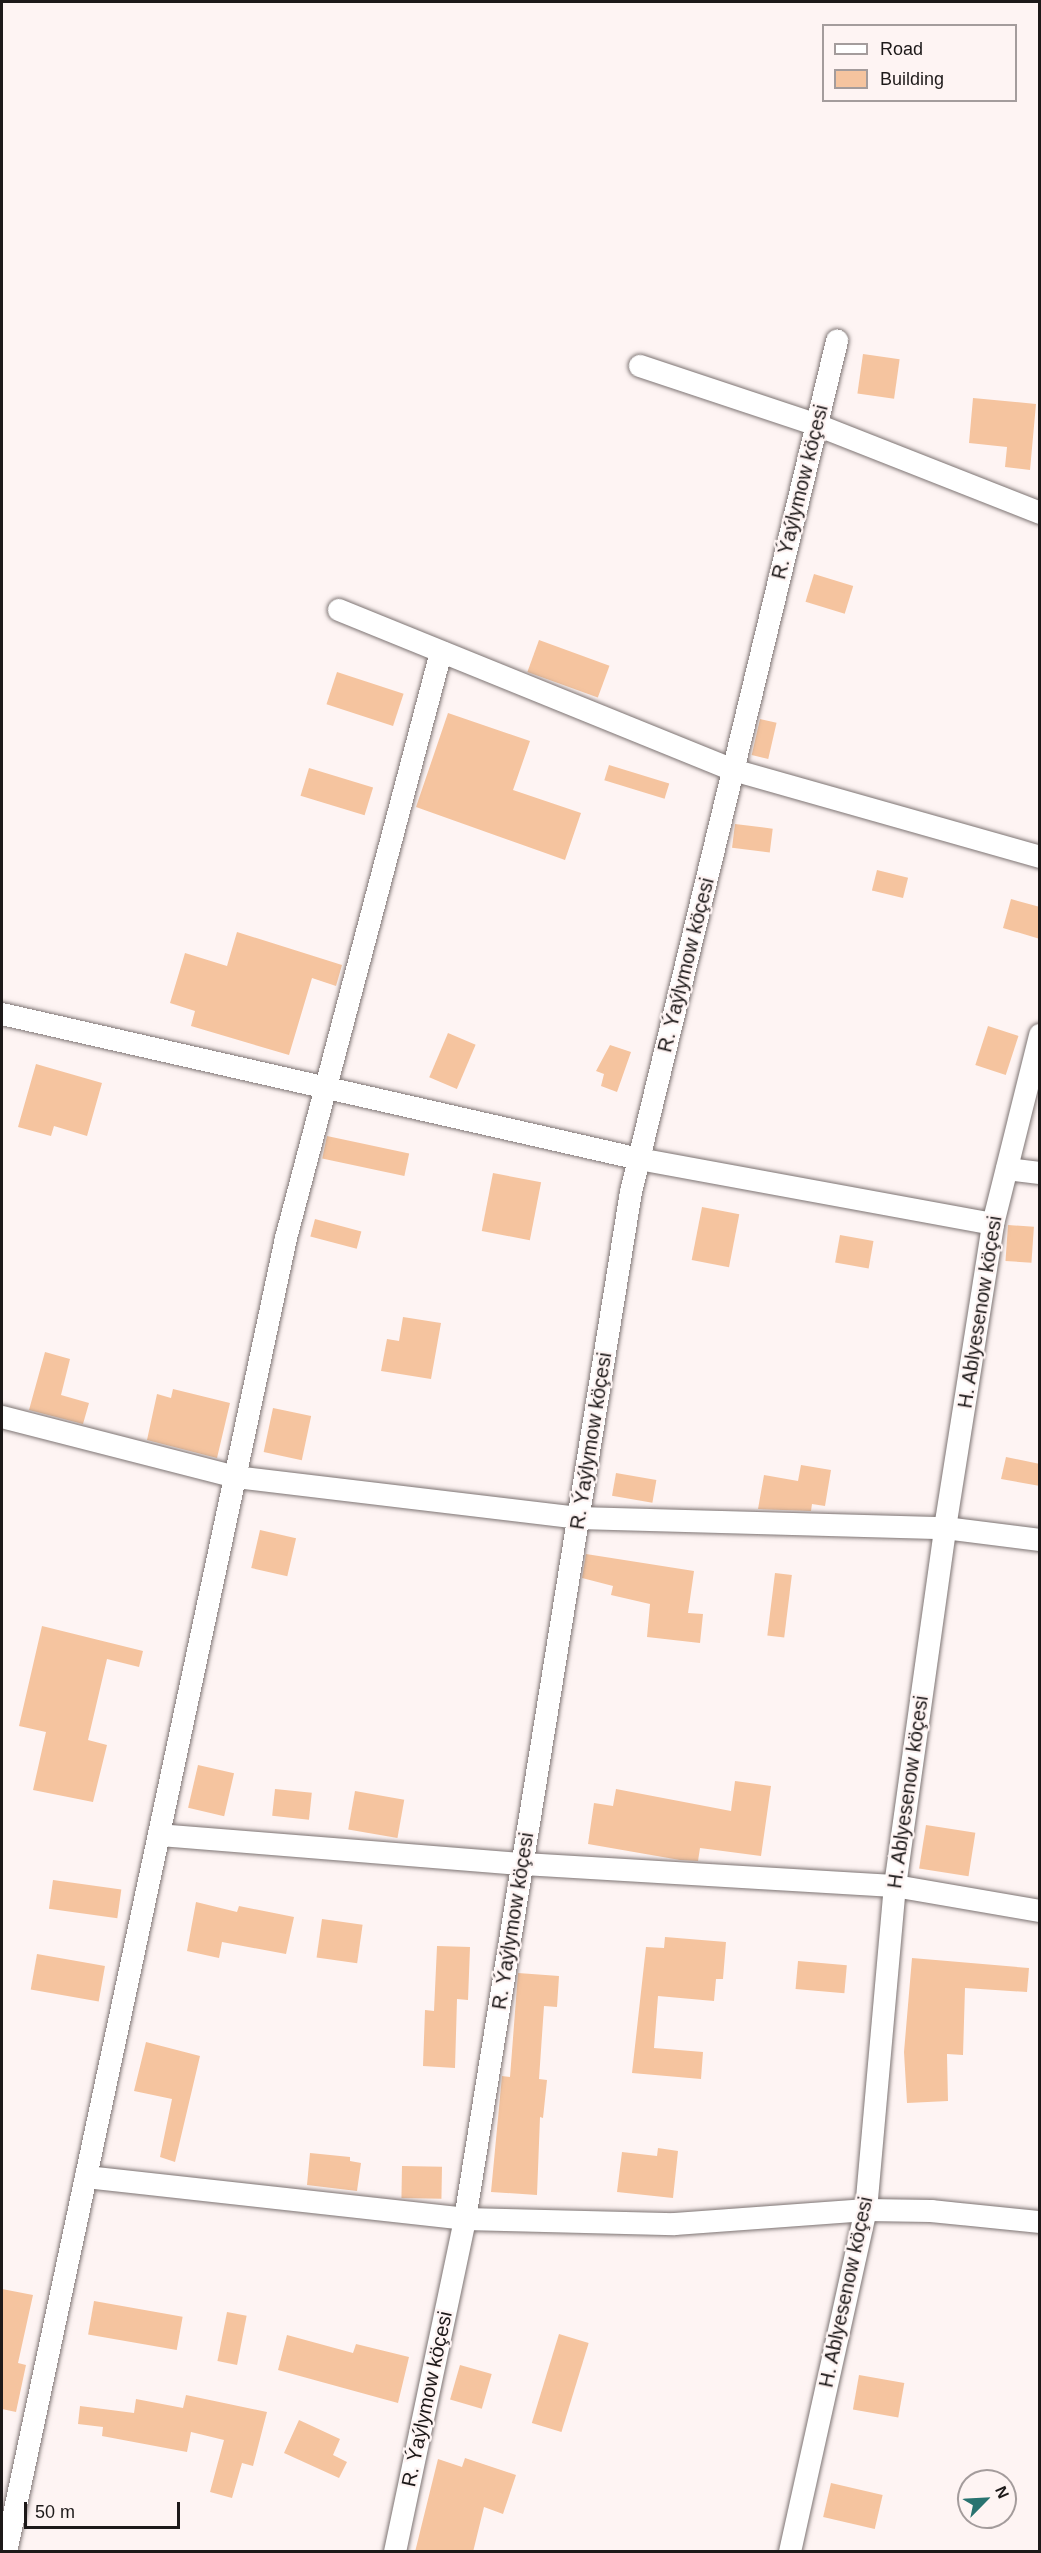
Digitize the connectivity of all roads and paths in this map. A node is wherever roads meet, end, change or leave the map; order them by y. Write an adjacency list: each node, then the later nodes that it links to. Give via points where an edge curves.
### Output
1 (837, 341): 3 (street, R. Ýaýlymow köçesi)
2 (640, 366): 3 (street)
3 (817, 425): 4 (street); 7 (street, R. Ýaýlymow köçesi)
4 (1040, 513)
5 (339, 610): 6 (street)
6 (441, 652): 7 (street); 11 (street)
7 (733, 770): 8 (street); 12 (street, R. Ýaýlymow köçesi)
8 (1040, 857)
9 (2, 1014): 11 (street)
10 (1040, 1035): 13 (street, H. Ablyesenow köçesi)
11 (326, 1088): 12 (street); 17 (street, via 286,1239)
12 (639, 1159): 15 (street); 18 (street, R. Ýaýlymow köçesi)
13 (1007, 1169): 14 (street); 15 (street, H. Ablyesenow köçesi)
14 (1040, 1173)
15 (993, 1224): 19 (street, H. Ablyesenow köçesi)
16 (2, 1417): 17 (street)
17 (235, 1477): 18 (street); 21 (street)
18 (578, 1518): 19 (street); 22 (street, R. Ýaýlymow köçesi)
19 (945, 1528): 20 (street); 23 (street, H. Ablyesenow köçesi)
20 (1040, 1540)
21 (159, 1835): 22 (street); 25 (street)
22 (522, 1864): 23 (street); 27 (street, R. Ýaýlymow köçesi)
23 (895, 1886): 24 (street); 26 (street, H. Ablyesenow köçesi)
24 (1040, 1911)
25 (86, 2177): 27 (street); 29 (street)
26 (866, 2210): 27 (street, via 675,2224); 28 (street, via 931,2211); 31 (street, H. Ablyesenow köçesi)
27 (465, 2219): 30 (street, R. Ýaýlymow köçesi)
28 (1040, 2222)
29 (6, 2552)
30 (395, 2552)
31 (790, 2552)

